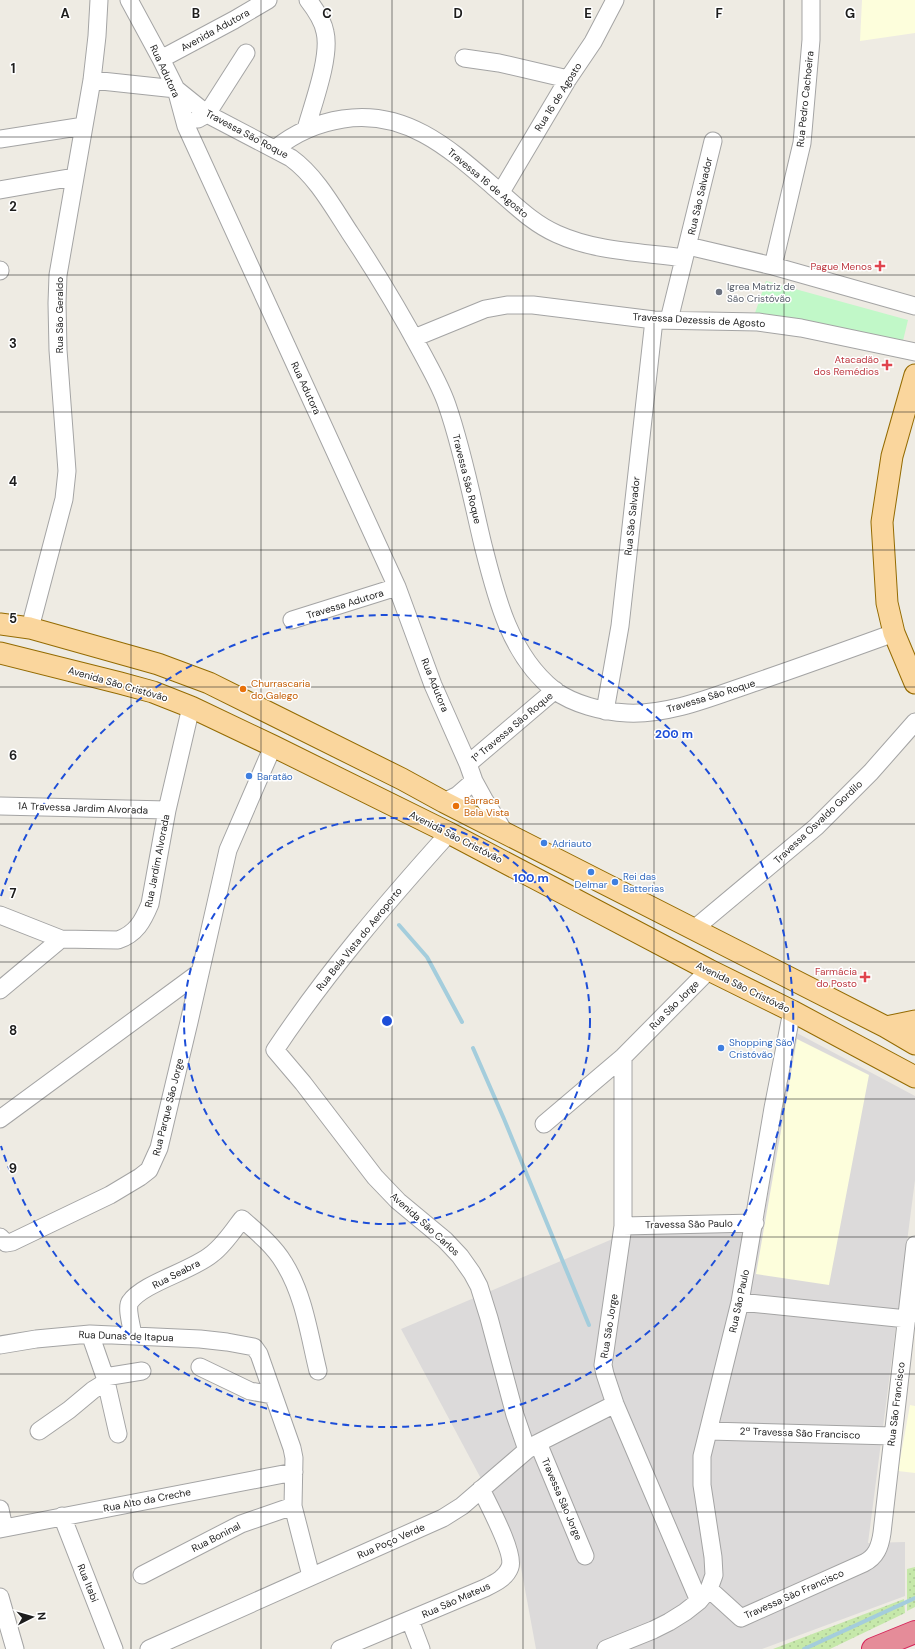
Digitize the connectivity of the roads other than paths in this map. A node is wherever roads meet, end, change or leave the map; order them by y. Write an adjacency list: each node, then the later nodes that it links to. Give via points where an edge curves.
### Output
1 (99, 0): 11 (street, Rua São Geraldo)
2 (129, 0): 9 (street, Rua Adutora)
3 (268, 0): 9 (street, Avenida Adutora)
4 (308, 0): 16 (street, via 322,22 327,43)
5 (615, 0): 10 (street, Rua 16 de Agosto, via 593,42)
6 (811, 0): 24 (street, Rua Pedro Cachoeira, via 811,40 802,143)
7 (246, 54): 13 (street)
8 (464, 58): 10 (street, via 499,63)
9 (161, 59): 12 (street, Rua Adutora)
10 (568, 79): 22 (street, Rua 16 de Agosto)
11 (92, 80): 12 (street); 14 (street, Rua São Geraldo)
12 (176, 89): 13 (street, Travessa São Roque); 15 (street, Rua Adutora)
13 (207, 114): 15 (street); 19 (street, Travessa São Roque)
14 (84, 126): 17 (street); 20 (street, Rua São Geraldo)
15 (186, 126): 30 (street, Rua Adutora)
16 (306, 129): 19 (street, Travessa 16 de Agosto); 22 (street, Travessa 16 de Agosto, via 356,117 393,121 410,127 440,144)
17 (0, 139)
18 (713, 141): 23 (street, Rua São Salvador)
19 (275, 149): 27 (street, Travessa São Roque, via 298,163 311,178 371,264)
20 (74, 177): 21 (street); 33 (street, Rua São Geraldo, via 58,275 57,303 67,471 64,499)
21 (0, 190)
22 (501, 192): 23 (street, Travessa 16 de Agosto, via 525,215 556,234 570,239 605,249)
23 (686, 252): 24 (street, Travessa 16 de Agosto); 26 (street, Rua São Salvador)
24 (773, 266): 25 (street, Travessa 16 de Agosto)
25 (915, 306)
26 (661, 320): 27 (street, Travessa Dezessis de Agosto, via 533,305 507,305 485,309); 28 (street, Travessa Dezessis de Agosto, via 758,322 801,328); 39 (street, Rua São Salvador, via 620,626)
27 (414, 338): 37 (street, Travessa São Roque, via 438,382 453,422 498,602 510,632 533,668)
28 (915, 352)
29 (915, 375): 34 (main road, via 892,456 882,522 887,603)
30 (397, 587): 31 (street, Travessa Adutora); 42 (street, Rua Adutora, via 433,685)
31 (292, 620)
32 (0, 624): 33 (main road)
33 (30, 628): 44 (main road, via 158,664 209,683)
34 (894, 633): 36 (main road); 39 (street, Travessa São Roque, via 671,710 628,713)
35 (0, 653): 38 (main road, Avenida São Cristóvão, via 152,692)
36 (915, 683)
37 (555, 690): 39 (street, Travessa São Roque, via 583,705); 42 (street, 1ª Travessa São Roque)
38 (191, 707): 41 (main road, Avenida São Cristóvão); 46 (street, Rua Jardim Alvorada)
39 (605, 711)
40 (915, 722): 50 (street, Travessa Osvaldo Gordilo, via 871,772 816,827)
41 (273, 746): 47 (main road, Avenida São Cristóvão); 53 (street, Rua Parque São Jorge, via 228,850)
42 (468, 764): 43 (street, Rua Adutora)
43 (474, 781): 44 (street, via 458,795); 48 (street, Rua Adutora)
44 (444, 802): 48 (main road)
45 (0, 806): 46 (street, 1A Travessa Jardim Alvorada)
46 (167, 810): 51 (street, Rua Jardim Alvorada, via 150,904 140,925 125,938 118,940)
47 (449, 833): 52 (main road, Avenida São Cristóvão); 59 (street, Rua Bela Vista do Aeroporto, via 378,913)
48 (505, 833): 50 (main road)
49 (0, 915): 51 (street)
50 (694, 929): 57 (main road)
51 (61, 939): 54 (street)
52 (709, 970): 55 (main road, Avenida São Cristóvão); 60 (street, Rua São Jorge)
53 (200, 972): 62 (street); 66 (street, Rua Parque São Jorge, via 159,1148 149,1170 110,1195 12,1242 4,1242)
54 (0, 990)
55 (792, 1011): 61 (main road, Avenida São Cristóvão); 64 (street, Rua São Paulo, via 773,1108)
56 (915, 1021): 57 (main road)
57 (886, 1027): 58 (main road)
58 (915, 1044)
59 (275, 1050): 83 (street, Avenida São Carlos, via 375,1177 398,1202 445,1240 472,1273 489,1318 521,1437)
60 (623, 1057): 63 (street, Rua São Jorge); 65 (street, Rua São Jorge)
61 (915, 1077)
62 (0, 1119)
63 (544, 1124)
64 (755, 1223): 65 (street, Travessa São Paulo); 68 (street, Rua São Paulo)
65 (623, 1226): 78 (street, Rua São Jorge, via 603,1366)
66 (0, 1237)
67 (915, 1245): 69 (street, Rua São Francisco)
68 (740, 1302): 69 (street); 80 (street, Rua São Paulo)
69 (907, 1319): 82 (street, Rua São Francisco)
70 (90, 1334): 71 (street, Rua Dunas de Itapua); 72 (street, Rua Dunas de Itapua); 76 (street)
71 (133, 1335): 74 (street, Rua Seabra, via 129,1306 131,1301 149,1287 212,1255 242,1219 270,1245 284,1262 293,1279 302,1304); 77 (street, Rua Dunas de Itapua, via 252,1346 259,1354)
72 (0, 1345)
73 (200, 1367): 77 (street, via 250,1391)
74 (318, 1370)
75 (142, 1371): 76 (street)
76 (106, 1380): 79 (street); 81 (street)
77 (272, 1395): 84 (street, via 290,1437)
78 (615, 1404): 83 (street, Rua Poço Verde); 94 (street, Rua São Jorge)
79 (39, 1431)
80 (708, 1431): 82 (street, 2ª Travessa São Francisco); 94 (street, Rua São Paulo, via 701,1466 714,1575)
81 (118, 1434)
82 (892, 1436): 91 (street, Rua São Francisco, via 881,1542)
83 (532, 1446): 85 (street, Rua Poço Verde); 90 (street, Travessa São Jorge)
84 (294, 1472): 86 (street); 88 (street, Rua Alto da Creche)
85 (481, 1489): 93 (street, Rua Poço Verde, via 443,1518); 96 (street, Rua São Mateus, via 509,1553 511,1561 507,1572 485,1588)
86 (293, 1506): 92 (street, Rua Boninal, via 241,1524); 93 (street)
87 (0, 1509): 89 (street)
88 (62, 1516): 89 (street, Rua Alto da Creche); 101 (street, Rua Itabi)
89 (2, 1529)
90 (585, 1556)
91 (869, 1560): 94 (street, Travessa São Francisco, via 741,1618)
92 (142, 1575)
93 (311, 1576): 102 (street, Rua Poço Verde)
94 (704, 1595): 105 (street, via 669,1622)
95 (0, 1597): 100 (street)
96 (410, 1620): 103 (street, Rua São Mateus); 104 (street)
97 (915, 1625): 99 (main road)
98 (915, 1632): 99 (highway)
99 (879, 1646)
100 (14, 1649)
101 (114, 1649)
102 (149, 1649)
103 (340, 1649)
104 (421, 1649)
105 (606, 1649)

